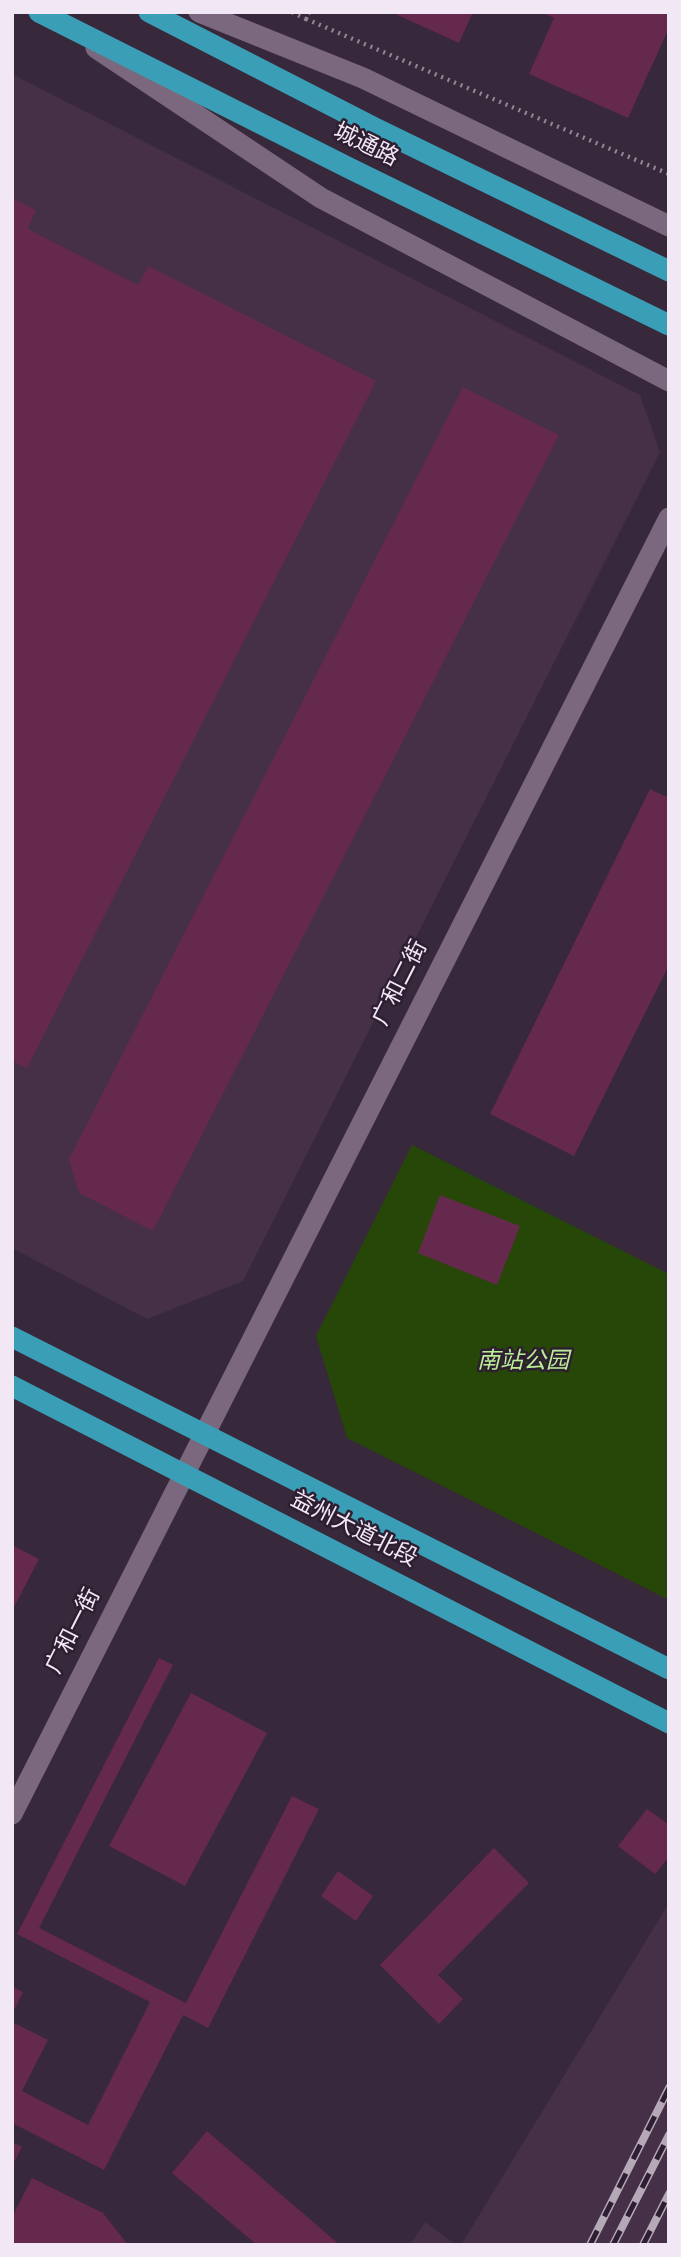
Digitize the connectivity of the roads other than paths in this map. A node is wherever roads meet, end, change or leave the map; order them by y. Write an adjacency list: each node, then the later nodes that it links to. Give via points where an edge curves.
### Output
1 (149, 12): 5 (main road, 城通路)
2 (199, 12): 4 (street, via 362,78)
3 (43, 14): 6 (main road, 城通路); 7 (street, via 321,198)
4 (669, 226)
5 (669, 271)
6 (669, 325)
7 (669, 381)
8 (669, 518): 11 (street, 广和二街)
9 (12, 1337): 11 (main road, 益州大道北段)
10 (12, 1386): 12 (main road, 益州大道北段)
11 (203, 1435): 12 (street, 广和二街); 13 (main road, 益州大道北段)
12 (184, 1474): 14 (main road, 益州大道北段); 15 (street, 广和一街)
13 (669, 1669)
14 (669, 1723)
15 (12, 1814)

